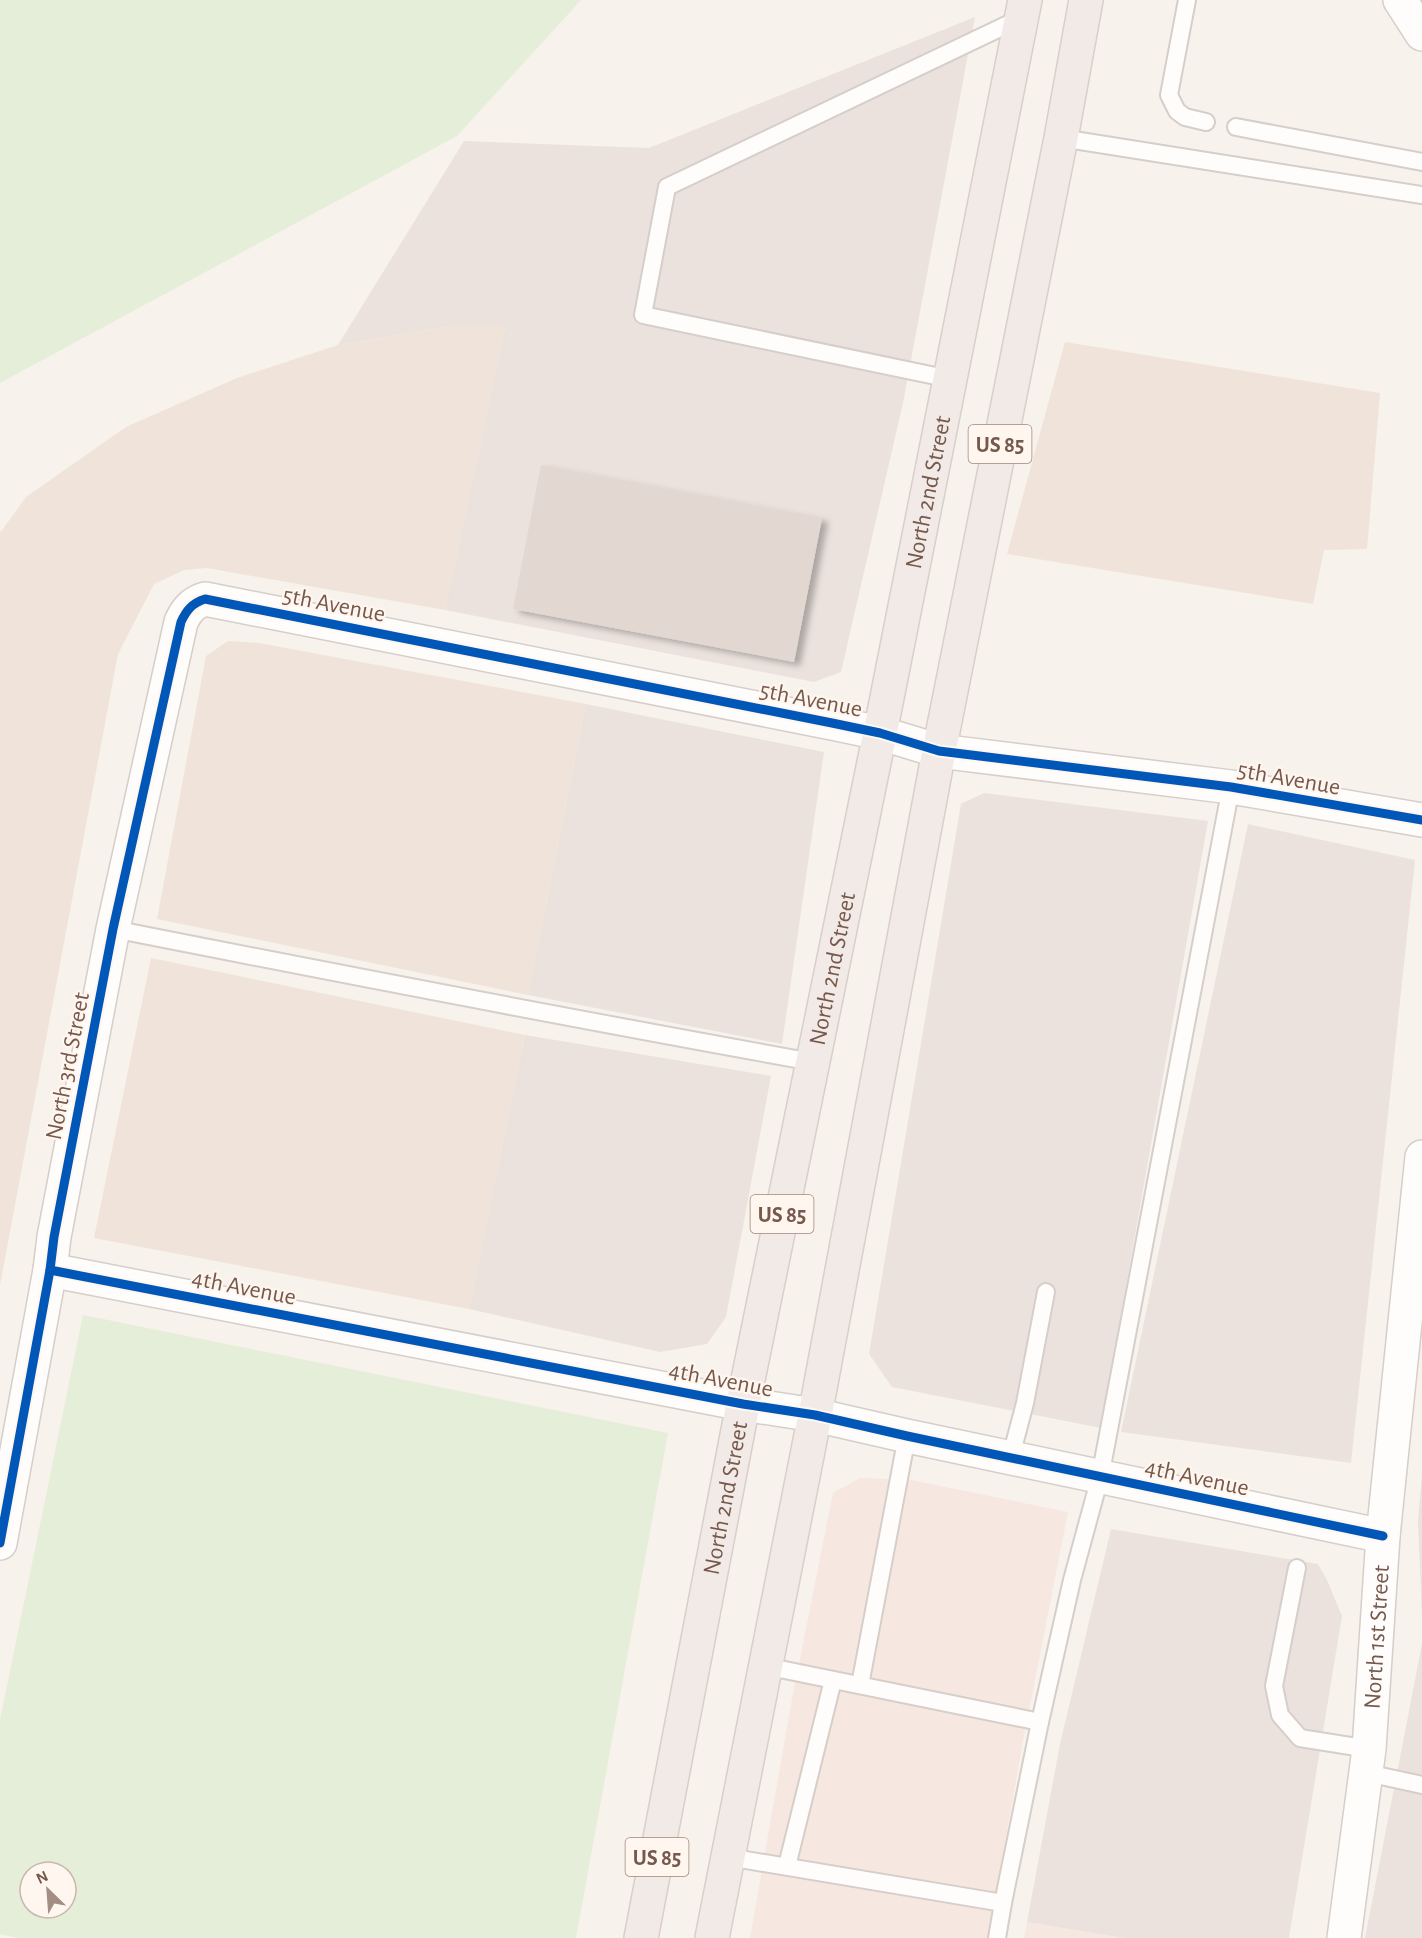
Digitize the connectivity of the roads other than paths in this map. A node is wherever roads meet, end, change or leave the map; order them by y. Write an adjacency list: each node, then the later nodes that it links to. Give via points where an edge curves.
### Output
1 (1086, 0): 8 (highway, US 85)
2 (1400, 0): 5 (street)
3 (1186, 1): 6 (lane, via 1170,95 1177,111 1192,120)
4 (1023, 9): 11 (highway, North 2nd Street / US 85); 11 (lane, via 667,187 642,315)
5 (1422, 34)
6 (1206, 122)
7 (1236, 127): 9 (lane)
8 (1060, 138): 10 (lane); 14 (highway, US 85)
9 (1422, 162)
10 (1422, 195)
11 (950, 379): 13 (highway, North 2nd Street / US 85)
12 (195, 602): 13 (street, 5th Avenue, via 205,598); 17 (street, North 3rd Street, via 181,622)
13 (880, 733): 14 (street, 5th Avenue); 18 (highway, North 2nd Street / US 85)
14 (939, 751): 15 (street, 5th Avenue); 23 (highway, US 85)
15 (1231, 787): 16 (street, 5th Avenue); 26 (lane)
16 (1422, 820)
17 (113, 929): 18 (lane); 20 (street, North 3rd Street)
18 (813, 1062): 22 (highway, North 2nd Street / US 85)
19 (1422, 1157): 27 (street, North 1st Street)
20 (50, 1270): 22 (street, 4th Avenue); 28 (street, North 3rd Street)
21 (1046, 1292): 25 (lane)
22 (743, 1404): 23 (street, 4th Avenue); 39 (highway, North 2nd Street / US 85)
23 (814, 1415): 24 (street, 4th Avenue); 30 (highway, US 85)
24 (907, 1436): 25 (street, 4th Avenue); 32 (lane)
25 (1011, 1456): 26 (street, 4th Avenue)
26 (1100, 1477): 27 (street, 4th Avenue); 33 (lane)
27 (1383, 1536): 34 (street, North 1st Street)
28 (0, 1544)
29 (1297, 1568): 34 (lane, via 1274,1686 1280,1715 1300,1738)
30 (765, 1666): 31 (lane); 36 (highway, US 85)
31 (833, 1680): 32 (lane); 37 (lane)
32 (860, 1685): 33 (lane)
33 (1040, 1722): 38 (lane)
34 (1368, 1761): 35 (lane); 42 (street, North 1st Street)
35 (1422, 1785)
36 (728, 1857): 37 (lane); 40 (highway, US 85)
37 (787, 1866): 38 (lane)
38 (1003, 1903): 41 (lane)
39 (641, 1938)
40 (712, 1938)
41 (997, 1938)
42 (1344, 1938)

